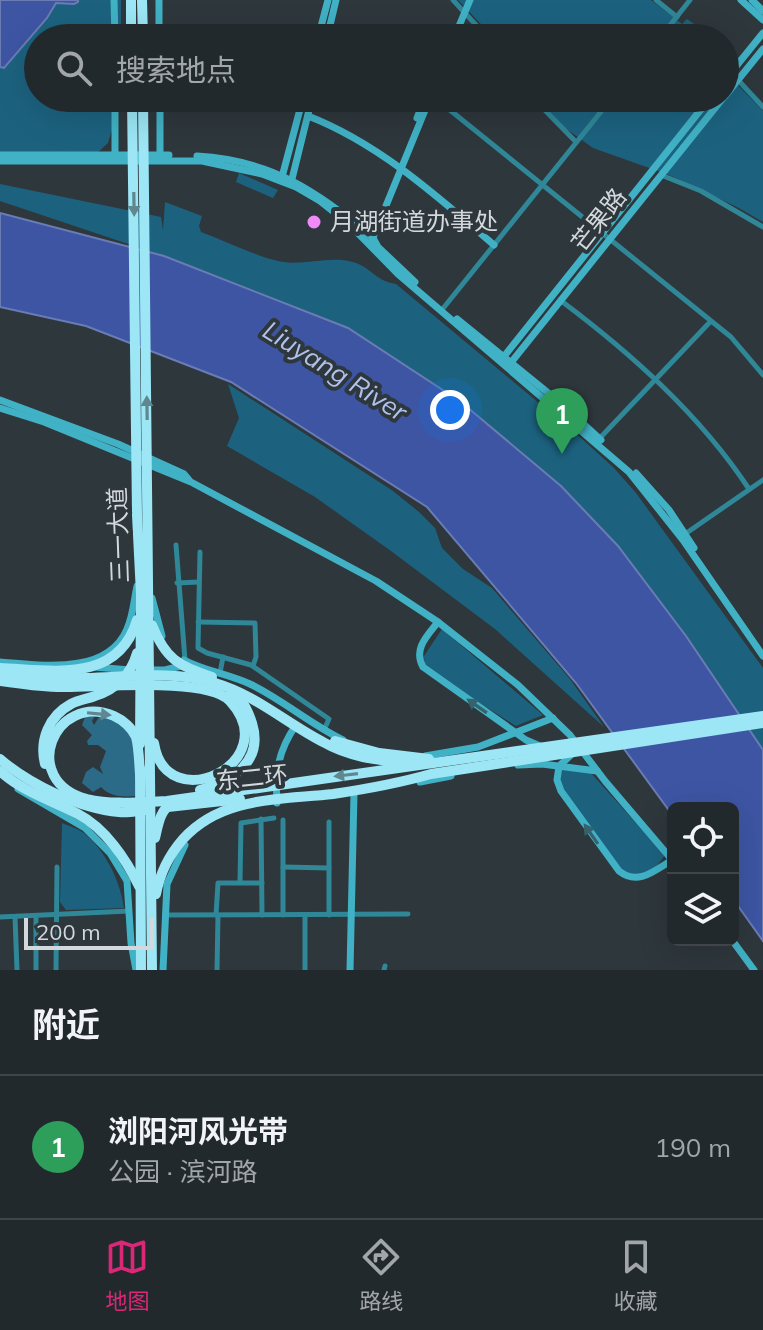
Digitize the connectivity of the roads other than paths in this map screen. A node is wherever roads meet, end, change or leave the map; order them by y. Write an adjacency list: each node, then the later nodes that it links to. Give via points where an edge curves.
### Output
1 (114, 0): 16 (street)
2 (131, 0): 17 (highway)
3 (142, 0): 18 (highway)
4 (159, 0): 19 (street)
5 (328, 0): 20 (street)
6 (336, 0): 21 (street)
7 (453, 0): 12 (street)
8 (656, 0): 14 (street)
9 (690, 0): 14 (street)
10 (741, 0): 15 (street)
11 (752, 0): 13 (street)
12 (465, 5): 22 (street); 23 (street)
13 (763, 11)
14 (677, 17): 24 (street)
15 (763, 20)
16 (115, 24)
17 (131, 24)
18 (143, 24)
19 (159, 24)
20 (322, 24)
21 (330, 24)
22 (458, 24)
23 (478, 24)
24 (671, 24)
25 (763, 33): 27 (street)
26 (763, 49): 28 (street, 芒果路)
27 (739, 63)
28 (739, 79)
29 (739, 81): 30 (street)
30 (763, 107)
31 (115, 112): 47 (street)
32 (132, 112): 74 (highway, 三一大道, one-way to 74)
33 (143, 112): 76 (highway, 三一大道, one-way to 33)
34 (160, 112): 46 (street)
35 (299, 112): 51 (street)
36 (309, 112): 43 (street)
37 (424, 112): 49 (street)
38 (448, 112): 53 (street)
39 (547, 112): 44 (street)
40 (601, 112): 44 (street)
41 (699, 112): 55 (street, 芒果路)
42 (712, 112): 50 (street, 芒果路)
43 (308, 116): 49 (street); 52 (street)
44 (576, 142): 53 (street)
45 (0, 155): 47 (street)
46 (160, 157): 47 (street); 51 (street, via 214,158)
47 (114, 158): 48 (street)
48 (0, 161)
49 (399, 168): 56 (street); 57 (street)
50 (660, 175): 54 (street, via 701,191); 55 (street, 芒果路)
51 (282, 178): 52 (street)
52 (291, 182): 56 (street, via 326,200)
53 (543, 184): 55 (street); 57 (street)
54 (763, 227)
55 (606, 236): 58 (street, 芒果路); 60 (street); 61 (street, 芒果路)
56 (370, 240): 59 (street)
57 (494, 245): 59 (street)
58 (560, 300): 62 (street, 芒果路); 64 (street)
59 (442, 309): 61 (street)
60 (710, 322): 63 (street, via 731,337); 64 (street)
61 (502, 358): 62 (street)
62 (509, 365): 67 (street)
63 (763, 375)
64 (655, 380): 67 (street); 70 (street, via 690,414)
65 (0, 400): 69 (street, via 118,444)
66 (0, 408): 69 (street)
67 (598, 440): 71 (street, via 669,510)
68 (763, 480): 70 (street)
69 (191, 482): 81 (street, via 376,581)
70 (749, 489): 71 (street)
71 (683, 536): 85 (street); 86 (street)
72 (176, 545): 77 (street)
73 (200, 552): 75 (street)
74 (138, 572): 78 (highway, 三一大道); 89 (street, via 127,632 99,659)
75 (199, 582): 77 (street); 80 (street)
76 (148, 583): 79 (highway, 三一大道); 88 (street, via 163,639)
77 (177, 583): 83 (street)
78 (141, 594): 82 (highway, 三一大道); 90 (highway, via 133,634 105,663 73,670)
79 (149, 616): 101 (highway, 三一大道); 106 (highway, via 175,662 265,697 313,731 344,744 421,759)
80 (198, 622): 84 (street); 91 (street, via 255,623)
81 (438, 622): 100 (street); 104 (street, one-way to 81, via 423,667 420,652)
82 (141, 635): 101 (highway, 三一大道); 114 (highway, via 124,679 64,708 46,730 46,769 58,789)
83 (184, 641): 84 (street); 88 (street)
84 (197, 642): 87 (street, via 204,652)
85 (763, 649)
86 (763, 656)
87 (223, 657): 91 (street); 93 (street)
88 (188, 662): 89 (street, via 165,670); 93 (street)
89 (79, 663): 90 (street)
90 (0, 665)
91 (253, 666): 94 (street)
92 (0, 674): 96 (highway)
93 (211, 678): 96 (highway); 97 (street); 108 (highway, via 346,753); 121 (highway, via 239,697 249,713 254,749 233,778 167,806)
94 (273, 680): 97 (street); 103 (street, via 329,719)
95 (0, 681): 96 (highway)
96 (66, 683): 101 (highway, via 206,689 229,700 239,715 242,747 229,767 206,780 187,781 160,761)
97 (266, 693): 98 (street)
98 (302, 716): 103 (street); 115 (street, via 279,757)
99 (763, 716): 104 (highway)
100 (553, 718): 103 (street, via 478,747 425,756 353,745); 109 (street)
101 (145, 720): 111 (highway, 三一大道); 121 (highway, 三一大道)
102 (763, 723): 105 (highway)
103 (323, 731)
104 (542, 747): 106 (highway)
105 (589, 749): 112 (highway); 122 (street, one-way to 105, via 632,879 619,871 561,791 559,766)
106 (511, 752): 108 (highway)
107 (0, 759): 114 (highway, 东二环, via 31,782)
108 (424, 764): 111 (highway, one-way to 111, via 120,803 66,790 54,778 50,747 64,723 76,715 104,712 119,718 136,738)
109 (598, 771): 113 (street, via 525,765); 120 (street)
110 (0, 773): 128 (street, via 27,796 85,828 110,853 127,881); 142 (highway, via 79,814 116,848 139,884)
111 (140, 774): 142 (highway, 三一大道)
112 (431, 774): 114 (highway, 东二环, via 120,812); 141 (highway, via 394,784 245,803 207,818 174,849 163,869)
113 (354, 794): 115 (street); 137 (street)
114 (78, 802)
115 (277, 803): 131 (street, via 222,816 189,840 167,884)
116 (274, 818): 117 (street)
117 (261, 819): 126 (street, via 240,825); 127 (street)
118 (283, 820): 124 (street)
119 (329, 822): 125 (street)
120 (667, 853)
121 (151, 860): 141 (highway, 三一大道)
122 (667, 864)
123 (57, 867): 130 (street)
124 (283, 867): 125 (street); 134 (street)
125 (329, 868): 136 (street)
126 (240, 882): 127 (street); 132 (street, via 217,884)
127 (262, 883): 133 (street)
128 (129, 911): 130 (street); 147 (street)
129 (408, 914): 137 (street)
130 (56, 915): 140 (street); 146 (street)
131 (165, 915): 132 (street); 149 (street)
132 (217, 915): 133 (street); 150 (street)
133 (262, 915): 134 (street)
134 (283, 915): 135 (street)
135 (305, 915): 136 (street); 151 (street)
136 (329, 915): 137 (street)
137 (352, 915): 152 (street)
138 (0, 917): 139 (street)
139 (15, 917): 140 (street); 144 (street)
140 (36, 917): 145 (street)
141 (152, 924): 148 (highway, 三一大道)
142 (141, 932): 147 (highway, 三一大道)
143 (736, 946): 153 (street)
144 (17, 970)
145 (36, 970)
146 (56, 970)
147 (138, 970)
148 (152, 970)
149 (163, 970)
150 (217, 970)
151 (305, 970)
152 (350, 970)
153 (754, 970)

